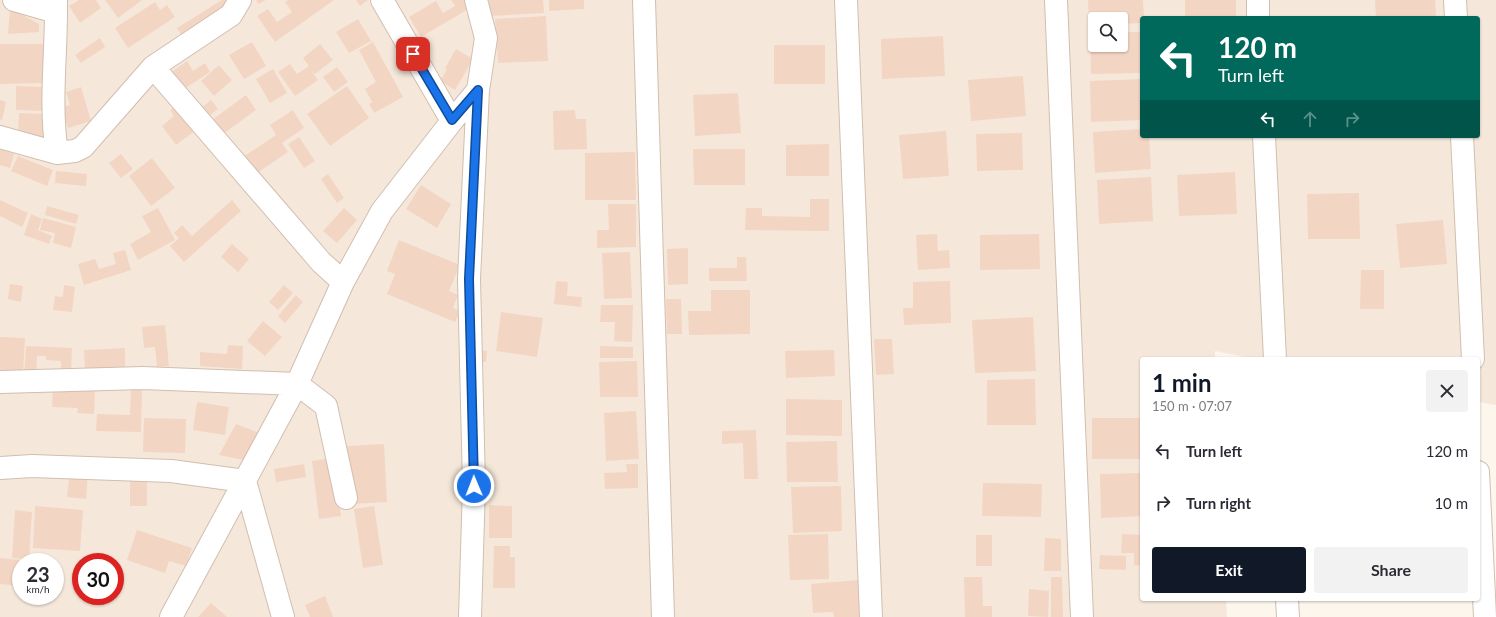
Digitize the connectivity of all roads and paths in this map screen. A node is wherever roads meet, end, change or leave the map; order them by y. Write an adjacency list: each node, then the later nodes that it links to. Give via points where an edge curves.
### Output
1 (14, 0): 10 (street)
2 (240, 0): 13 (street, via 231,15)
3 (382, 0): 15 (street)
4 (476, 0): 14 (street, via 486,38)
5 (644, 0): 33 (street)
6 (846, 0): 34 (street)
7 (1056, 0): 35 (street)
8 (1258, 0): 11 (street)
9 (1455, 0): 12 (street)
10 (56, 6): 19 (street, via 53,104)
11 (1258, 16)
12 (1456, 16)
13 (153, 67): 19 (street, via 83,147 75,151); 20 (street, via 316,256)
14 (478, 90): 15 (street); 32 (street, via 469,279 474,486)
15 (452, 120): 20 (street, via 382,212)
16 (0, 137): 19 (street)
17 (1264, 138): 21 (street)
18 (1462, 138): 22 (street)
19 (57, 153)
20 (343, 282): 24 (street)
21 (1275, 357)
22 (1473, 357)
23 (0, 382): 24 (street, via 143,378)
24 (297, 384): 26 (street); 27 (street, via 326,406)
25 (0, 468): 26 (street, via 32,466 171,471)
26 (245, 481): 30 (street); 31 (street)
27 (346, 498)
28 (1480, 513): 37 (street)
29 (1287, 601): 36 (street)
30 (171, 617)
31 (283, 617)
32 (470, 617)
33 (663, 617)
34 (871, 617)
35 (1082, 617)
36 (1288, 617)
37 (1485, 617)

